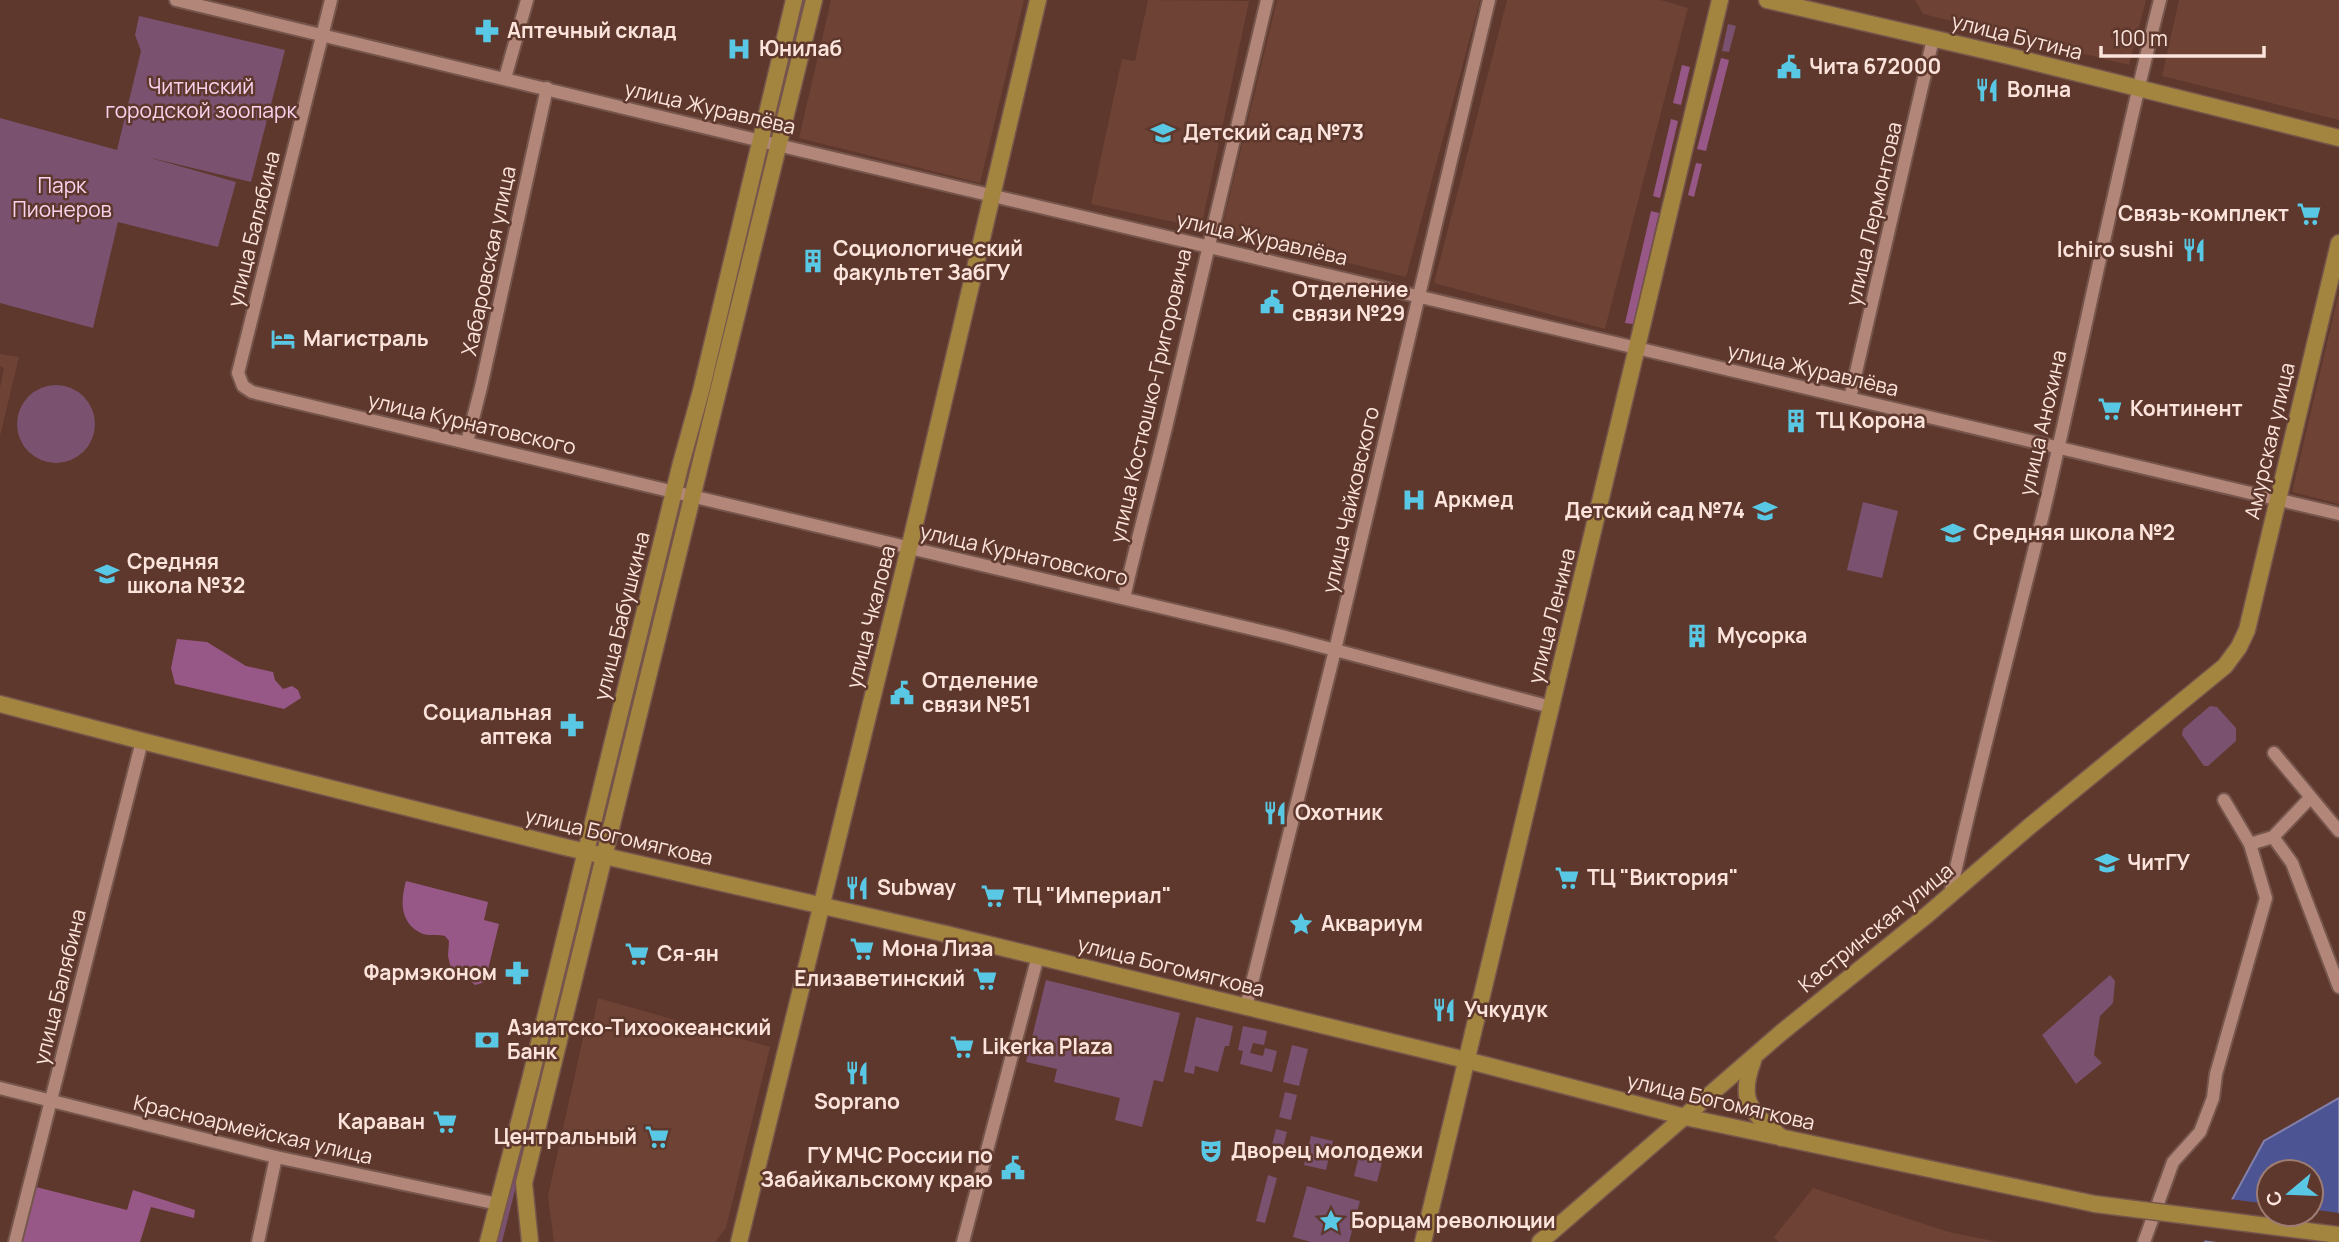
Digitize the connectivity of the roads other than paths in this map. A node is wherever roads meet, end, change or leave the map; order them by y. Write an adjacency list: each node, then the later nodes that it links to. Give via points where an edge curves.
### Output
1 (176, 0): 12 (street, улица Журавлёва)
2 (331, 0): 12 (street, улица Балябина)
3 (527, 0): 14 (street)
4 (794, 0): 18 (main road, улица Бабушкина)
5 (814, 0): 19 (main road, улица Бабушкина)
6 (1038, 0): 20 (main road, улица Чкалова)
7 (1267, 0): 22 (street, улица Костюшко-Григоровича)
8 (1489, 0): 23 (street, улица Чайковского)
9 (1720, 0): 24 (main road, улица Ленина)
10 (1767, 0): 13 (main road, улица Бутина)
11 (2160, 0): 16 (street, улица Анохина)
12 (323, 35): 14 (street, улица Журавлёва); 25 (street, улица Балябина, via 238,373)
13 (1933, 39): 16 (main road, улица Бутина); 26 (street, улица Лермонтова)
14 (505, 78): 15 (street, улица Журавлёва)
15 (547, 88): 18 (street, улица Журавлёва); 27 (street, Хабаровская улица)
16 (2139, 89): 17 (main road, улица Бутина); 28 (street, улица Анохина)
17 (2339, 138)
18 (761, 141): 19 (street, улица Журавлёва); 29 (main road, улица Бабушкина)
19 (779, 144): 20 (street, улица Журавлёва); 30 (main road, улица Бабушкина)
20 (994, 195): 22 (street, улица Журавлёва); 33 (main road, улица Чкалова)
21 (2339, 243): 31 (main road, Амурская улица)
22 (1207, 246): 23 (street, улица Журавлёва); 34 (street, улица Костюшко-Григоровича)
23 (1419, 296): 24 (street, улица Журавлёва); 36 (street, улица Чайковского)
24 (1638, 348): 26 (street, улица Журавлёва); 38 (main road, улица Ленина)
25 (243, 386): 27 (street, улица Курнатовского, via 263,396)
26 (1850, 398): 28 (street, улица Журавлёва)
27 (467, 442): 29 (street, улица Курнатовского)
28 (2058, 447): 31 (street, улица Журавлёва); 48 (street, улица Анохина)
29 (674, 492): 30 (street, улица Курнатовского); 46 (main road, улица Бабушкина)
30 (693, 497): 33 (street, улица Курнатовского); 47 (main road, улица Бабушкина)
31 (2278, 500): 32 (street, улица Журавлёва); 35 (main road, Амурская улица)
32 (2339, 514)
33 (910, 547): 34 (street, улица Курнатовского); 49 (main road, улица Чкалова)
34 (1124, 598): 36 (street, улица Курнатовского)
35 (2239, 647): 48 (main road, Кастринская улица, via 2205,684)
36 (1335, 650): 38 (street, улица Курнатовского); 52 (street, улица Чайковского)
37 (0, 704): 39 (main road, улица Богомягкова)
38 (1551, 707): 54 (main road, улица Ленина)
39 (142, 741): 46 (main road, улица Богомягкова); 56 (street, улица Балябина)
40 (2274, 753): 41 (street)
41 (2310, 798): 43 (street); 44 (street)
42 (2224, 800): 45 (street)
43 (2339, 831)
44 (2273, 837): 45 (street); 51 (street, via 2292,863)
45 (2250, 844): 70 (street, via 2266,898 2213,1098 2200,1132 2173,1162)
46 (586, 852): 47 (main road, улица Богомягкова); 60 (main road, улица Бабушкина)
47 (603, 856): 49 (main road, улица Богомягкова); 65 (main road, улица Бабушкина, via 524,1183)
48 (1950, 895): 53 (main road, Кастринская улица)
49 (822, 905): 50 (main road, улица Богомягкова); 66 (main road, улица Чкалова)
50 (1038, 956): 52 (main road, улица Богомягкова); 67 (street)
51 (2339, 987)
52 (1246, 1007): 54 (main road, улица Богомягкова)
53 (1755, 1057): 57 (main road, Кастринская улица); 58 (main road, via 1746,1097 1753,1111)
54 (1466, 1060): 57 (main road, улица Богомягкова); 68 (main road, улица Ленина)
55 (0, 1088): 56 (street, Красноармейская улица)
56 (51, 1101): 59 (street, Красноармейская улица); 63 (street, улица Балябина)
57 (1685, 1117): 58 (main road, улица Богомягкова); 69 (main road, Кастринская улица)
58 (1784, 1140): 61 (main road, улица Богомягкова, bridge, via 2095,1204)
59 (276, 1157): 60 (street, Красноармейская улица); 62 (street)
60 (498, 1204): 64 (main road, улица Бабушкина)
61 (2339, 1235)
62 (259, 1237)
63 (15, 1242)
64 (488, 1242)
65 (530, 1242)
66 (739, 1242)
67 (963, 1242)
68 (1423, 1242)
69 (1540, 1242)
70 (2144, 1242)

